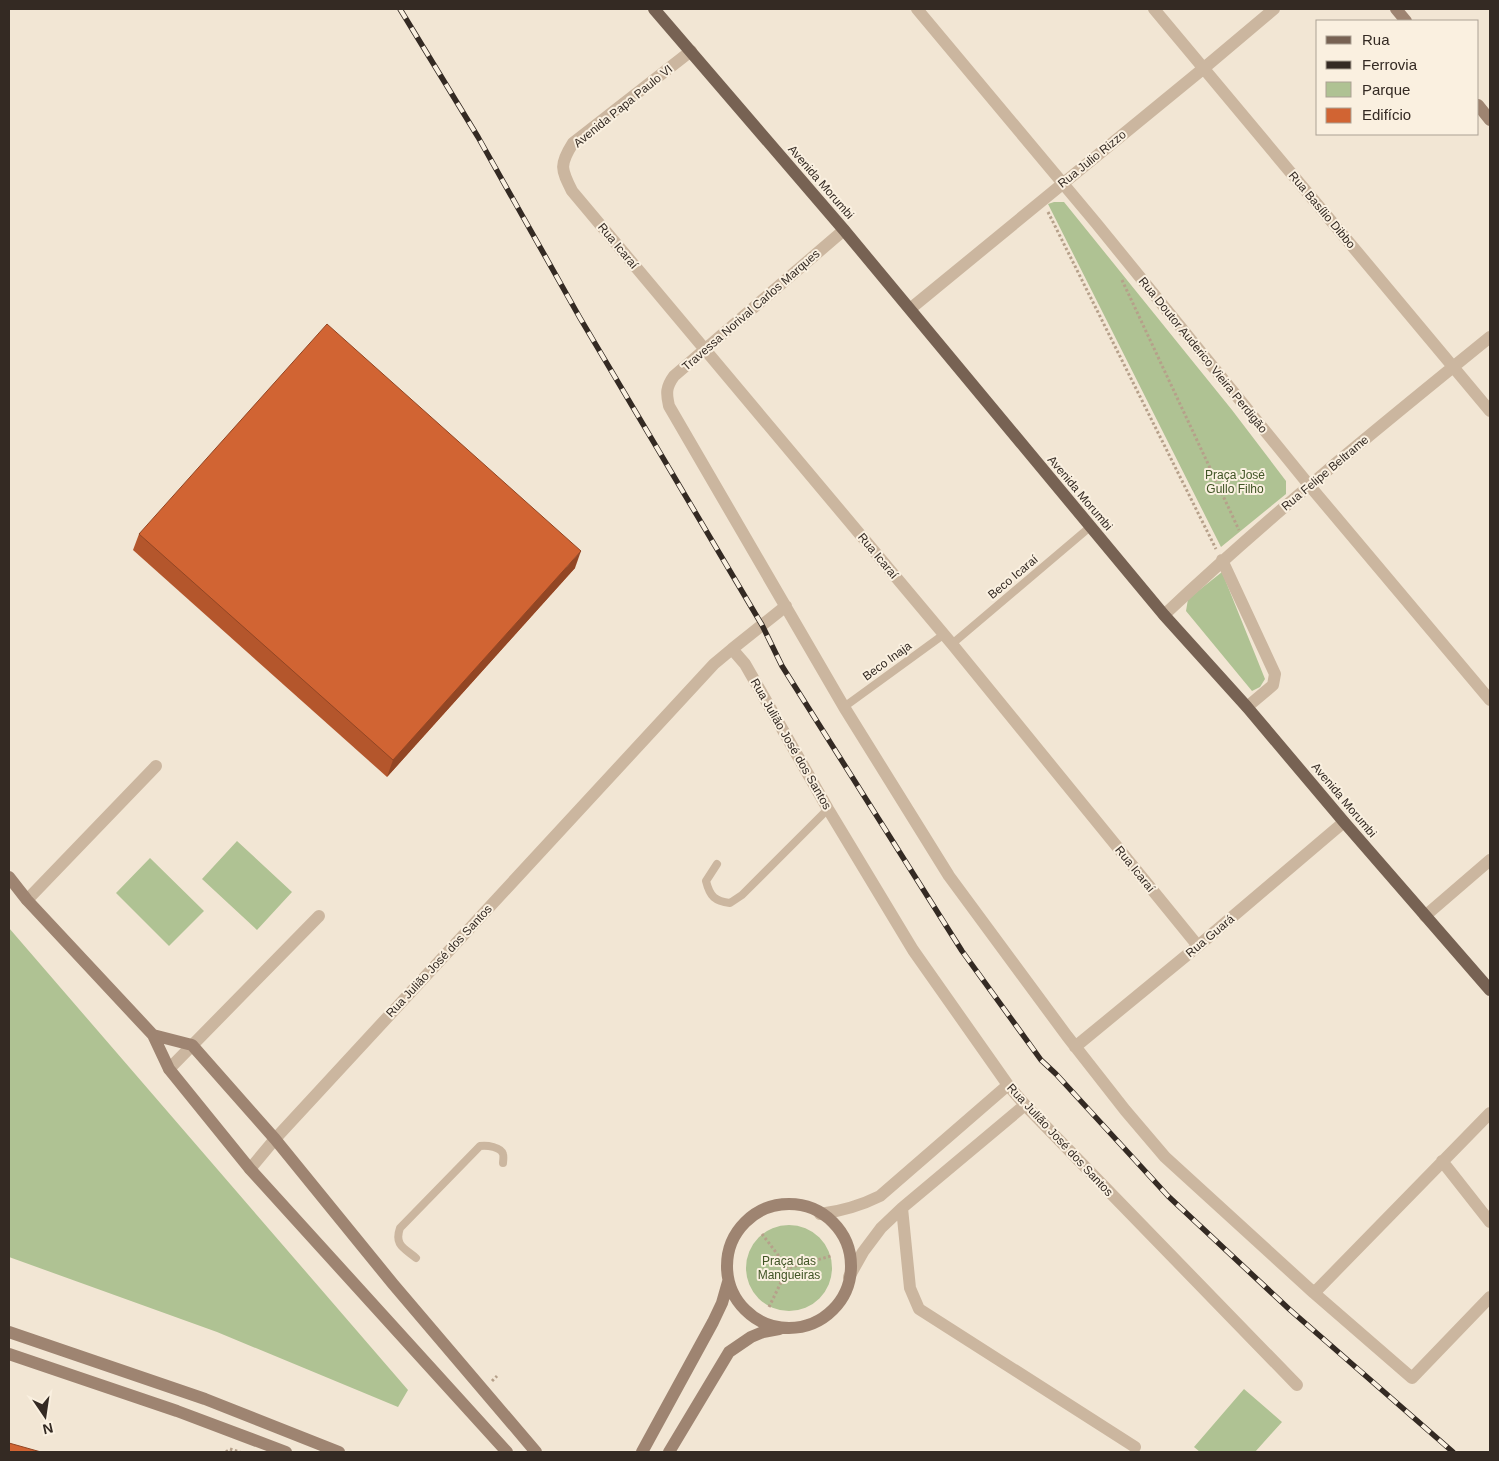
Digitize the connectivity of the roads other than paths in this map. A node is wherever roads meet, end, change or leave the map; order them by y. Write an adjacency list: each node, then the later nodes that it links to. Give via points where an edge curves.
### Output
1 (654, 9): 7 (main road, Avenida Morumbi)
2 (916, 9): 12 (street, Rua Doutor Auderico Vieira Perdigão)
3 (1154, 9): 8 (street, Rua Basílio Dibbo)
4 (1274, 9): 8 (street, Rua Julio Rizzo)
5 (1396, 9): 6 (street)
6 (1405, 20)
7 (691, 51): 11 (street, Avenida Papa Paulo VI, via 573,143); 13 (main road, Avenida Morumbi)
8 (1204, 68): 12 (street, Rua Julio Rizzo); 17 (street, Rua Basílio Dibbo)
9 (1479, 106): 10 (street)
10 (1490, 120)
11 (562, 165): 16 (street, Rua Icaraí, via 572,191)
12 (1062, 184): 14 (street, Rua Julio Rizzo); 19 (street, Rua Doutor Auderico Vieira Perdigão)
13 (844, 230): 14 (main road, Avenida Morumbi); 16 (street, Travessa Norival Carlos Marques)
14 (910, 309): 20 (main road, Avenida Morumbi)
15 (1490, 336): 17 (street, Rua Felipe Beltrame)
16 (706, 349): 22 (street, Travessa Norival Carlos Marques, via 667,386 669,406); 24 (street, Rua Icaraí)
17 (1453, 366): 18 (street, Rua Basílio Dibbo); 19 (street, Rua Felipe Beltrame)
18 (1490, 411)
19 (1309, 486): 21 (street, Rua Felipe Beltrame); 26 (street, Rua Doutor Auderico Vieira Perdigão)
20 (1090, 527): 23 (main road, Avenida Morumbi); 24 (lane, Beco Icaraí)
21 (1222, 560): 23 (street, Rua Felipe Beltrame); 28 (street, via 1274,674 1273,685)
22 (786, 606): 25 (street); 27 (street)
23 (1164, 615): 28 (main road, Avenida Morumbi)
24 (948, 639): 27 (lane, Beco Inaja); 38 (street, Rua Icaraí)
25 (732, 649): 30 (street, Rua Julião José dos Santos, via 745,664); 47 (street, Rua Julião José dos Santos, via 714,664)
26 (1490, 700)
27 (844, 706): 42 (street, via 949,876)
28 (1247, 707): 31 (main road, Avenida Morumbi)
29 (156, 766): 35 (street)
30 (828, 809): 33 (lane, via 742,896 730,903 718,901 709,891 706,881); 44 (street, Rua Julião José dos Santos, via 913,950)
31 (1344, 822): 37 (main road, Avenida Morumbi); 38 (street, Rua Guará)
32 (1490, 860): 37 (street)
33 (717, 864)
34 (9, 877): 35 (street)
35 (27, 900): 40 (street)
36 (319, 916): 41 (street)
37 (1425, 916): 39 (main road, Avenida Morumbi)
38 (1198, 946): 42 (street, Rua Guará)
39 (1490, 990)
40 (153, 1035): 41 (street); 43 (street)
41 (192, 1045): 43 (street); 47 (street)
42 (1075, 1048): 57 (street, via 1165,1157)
43 (169, 1069): 50 (street)
44 (1008, 1085): 45 (street, Rua Julião José dos Santos); 52 (street, via 880,1196 861,1205)
45 (1025, 1105): 51 (street); 62 (street, Rua Julião José dos Santos)
46 (1490, 1113): 48 (street)
47 (275, 1139): 50 (street, Rua Julião José dos Santos); 67 (street)
48 (1442, 1161): 53 (street); 57 (street)
49 (503, 1163): 54 (lane, via 504,1154 500,1150 480,1146 400,1228 399,1243)
50 (250, 1169): 66 (street)
51 (902, 1208): 55 (street, via 881,1228); 63 (street, via 910,1288 919,1309)
52 (820, 1214): 55 (street, via 835,1223 846,1240 851,1260); 56 (street, via 799,1204 778,1204 759,1211 742,1224 731,1241 726,1261)
53 (1490, 1222)
54 (416, 1258)
55 (849, 1277): 59 (street, via 841,1299 828,1314 810,1324)
56 (728, 1282): 59 (street, via 737,1300 751,1315 769,1325); 68 (street, via 713,1322)
57 (1314, 1293): 58 (street, via 1412,1378)
58 (1490, 1297)
59 (789, 1328): 69 (street, via 763,1332 729,1352)
60 (9, 1332): 65 (street, via 205,1399)
61 (9, 1354): 64 (street)
62 (1297, 1385)
63 (1135, 1447)
64 (286, 1452)
65 (339, 1452)
66 (507, 1452)
67 (536, 1452)
68 (642, 1452)
69 (669, 1452)

